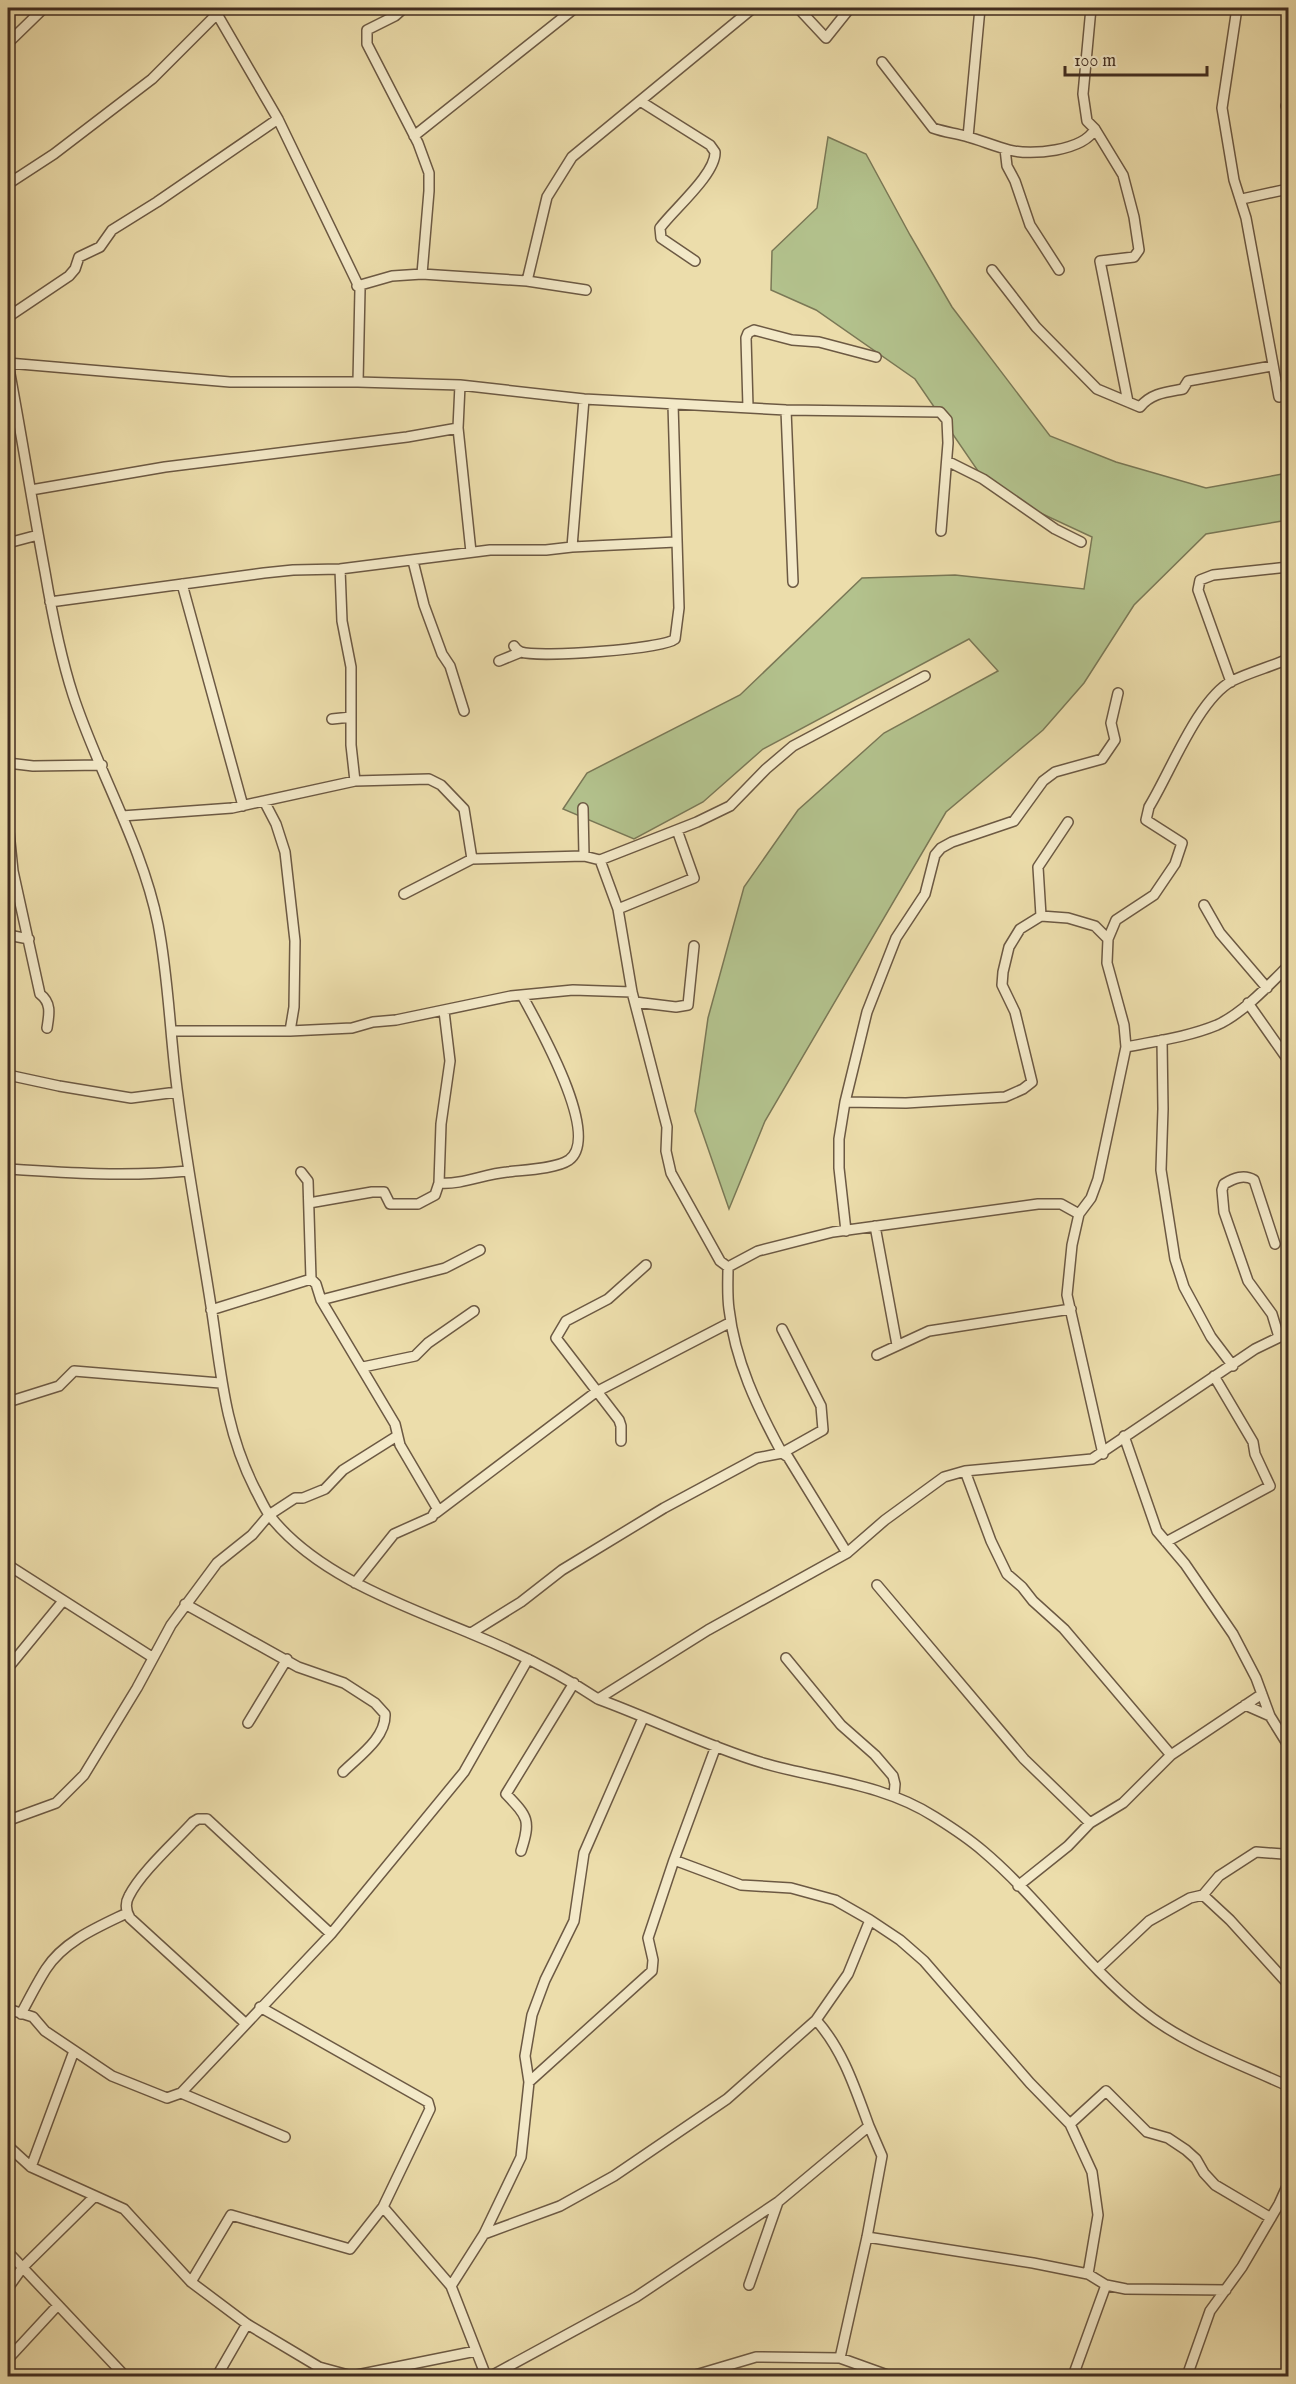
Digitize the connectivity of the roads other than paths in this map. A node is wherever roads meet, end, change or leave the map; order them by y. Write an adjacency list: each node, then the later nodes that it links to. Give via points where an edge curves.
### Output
1 (44, 8): 11 (street)
2 (404, 8): 16 (street, via 368,30 367,44)
3 (576, 8): 16 (street)
4 (753, 8): 13 (street)
5 (798, 8): 6 (street, via 825,38)
6 (850, 8)
7 (980, 8): 17 (street)
8 (1092, 8): 15 (street, via 1083,94 1087,121)
9 (1237, 8): 21 (street, via 1222,108 1234,180)
10 (220, 10): 14 (street); 19 (street, via 152,79)
11 (8, 43)
12 (882, 62): 17 (street, via 933,128)
13 (640, 101): 22 (street, via 715,152 713,164 660,228 661,238); 26 (street, via 578,151 552,185)
14 (278, 119): 27 (street); 29 (street, via 112,230 100,246 79,257 69,276)
15 (1095, 129): 18 (street, via 1083,141 1051,151); 37 (street, via 1124,175 1139,250 1134,257 1100,261)
16 (414, 136): 25 (street, via 429,173)
17 (969, 137): 18 (street)
18 (1005, 149): 24 (street, via 1007,166 1030,225)
19 (8, 184)
20 (1288, 189): 21 (street)
21 (1242, 199): 32 (street)
22 (695, 261)
23 (992, 270): 37 (street, via 1036,327 1097,389)
24 (1059, 270)
25 (422, 274): 26 (street); 27 (street, via 392,276)
26 (527, 282): 28 (street)
27 (357, 286): 33 (street)
28 (586, 290)
29 (8, 317)
30 (876, 357): 39 (street, via 754,330 746,338)
31 (8, 363): 33 (street, via 230,382); 41 (street)
32 (1272, 366): 35 (street); 37 (street, via 1188,381 1183,389 1156,394 1140,407)
33 (358, 382): 34 (street)
34 (460, 385): 36 (street); 43 (street)
35 (1279, 397)
36 (584, 399): 38 (street); 51 (street)
37 (1128, 402)
38 (673, 404): 39 (street); 48 (street)
39 (748, 407): 40 (street)
40 (786, 410): 44 (street, via 940,412 947,420); 56 (street)
41 (19, 425): 42 (street); 45 (street)
42 (8, 427)
43 (458, 428): 45 (street, via 165,467); 52 (street)
44 (947, 461): 46 (street); 49 (street, via 983,479 1055,529)
45 (31, 490): 47 (street)
46 (941, 531)
47 (38, 535): 50 (street); 58 (street)
48 (676, 542): 51 (street); 60 (street, via 679,608 673,642 549,654 517,649)
49 (1081, 542)
50 (8, 543)
51 (572, 547): 52 (street)
52 (471, 552): 53 (street)
53 (413, 561): 55 (street); 64 (street, via 424,605)
54 (1288, 567): 62 (street, via 1213,575 1200,580 1198,590)
55 (340, 569): 57 (street, via 293,570); 65 (street, via 342,621 351,667)
56 (793, 582)
57 (182, 584): 58 (street); 71 (street)
58 (50, 602): 68 (street, via 74,698)
59 (1288, 660): 62 (street)
60 (499, 661)
61 (925, 676): 76 (street, via 793,746 730,806)
62 (1231, 682): 86 (street, via 1211,699 1149,807 1146,820 1182,843 1175,864 1154,896 1116,920)
63 (1118, 693): 103 (street, via 1112,723 1115,740 1102,759 1055,772 1042,781 1014,821 952,842 935,855 925,894 896,938 867,1012)
64 (464, 711)
65 (351, 717): 66 (street); 69 (street)
66 (332, 719)
67 (8, 763): 68 (street)
68 (102, 765): 73 (street)
69 (356, 781): 70 (street); 78 (street, via 419,778 441,786 464,809)
70 (264, 801): 71 (street); 97 (street, via 285,852 294,931 294,1007)
71 (243, 806): 73 (street)
72 (584, 808): 77 (street)
73 (122, 816): 96 (street, via 158,922)
74 (8, 822): 85 (street, via 13,871)
75 (1068, 822): 83 (street, via 1038,867)
76 (677, 830): 79 (street); 82 (street, via 694,878)
77 (584, 855): 78 (street); 79 (street)
78 (472, 859): 80 (street)
79 (600, 860): 82 (street)
80 (404, 894)
81 (1204, 905): 89 (street, via 1220,933)
82 (618, 909): 90 (street)
83 (1041, 916): 86 (street, via 1095,926); 103 (street, via 1020,929 1009,947 1002,985 1015,1012 1032,1082 1005,1097)
84 (8, 936): 85 (street)
85 (28, 939): 95 (street, via 40,994 47,999 49,1008)
86 (1108, 939): 99 (street, via 1107,963)
87 (694, 946): 92 (street, via 688,1005)
88 (1288, 966): 89 (street)
89 (1267, 988): 93 (street)
90 (632, 992): 91 (street, via 573,990); 92 (street)
91 (523, 997): 94 (street, via 511,996); 107 (street, via 573,1101 579,1137 576,1154 567,1162 536,1169)
92 (635, 1002): 115 (street, via 667,1127 666,1151 671,1173 720,1261)
93 (1248, 1003): 98 (street, via 1219,1024); 100 (street)
94 (444, 1011): 97 (street, via 352,1028); 107 (street, via 450,1061 441,1124)
95 (47, 1028)
96 (172, 1031): 97 (street); 102 (street)
97 (290, 1031)
98 (1162, 1040): 99 (street); 127 (street, via 1161,1170 1175,1259 1184,1287 1211,1337)
99 (1126, 1047): 109 (street, via 1098,1179)
100 (1288, 1060)
101 (8, 1075): 102 (street, via 131,1098)
102 (177, 1092): 105 (street)
103 (845, 1102): 111 (street, via 839,1168)
104 (8, 1169): 105 (street, via 107,1176)
105 (188, 1171): 119 (street)
106 (301, 1172): 108 (street, via 308,1181)
107 (440, 1183): 108 (street, via 435,1195 418,1204 390,1204 384,1192)
108 (309, 1203): 116 (street)
109 (1079, 1214): 110 (street, via 1061,1204 1038,1204); 118 (street, via 1067,1295)
110 (875, 1226): 111 (street); 125 (street)
111 (846, 1231): 115 (street, via 758,1251)
112 (1275, 1244): 124 (street, via 1254,1180 1240,1177 1224,1184 1224,1212 1248,1281 1272,1314)
113 (480, 1250): 117 (street, via 445,1268)
114 (646, 1265): 131 (street, via 608,1299 566,1321 557,1333 556,1338)
115 (728, 1267): 121 (street)
116 (311, 1279): 117 (street); 119 (street)
117 (321, 1300): 128 (street)
118 (1071, 1309): 125 (street, via 929,1330); 137 (street)
119 (211, 1310): 130 (street)
120 (474, 1311): 128 (street, via 415,1356)
121 (731, 1322): 131 (street); 136 (street, via 742,1369)
122 (783, 1329): 136 (street, via 821,1406 823,1430)
123 (1288, 1333): 124 (street)
124 (1279, 1337): 127 (street, via 1254,1349)
125 (897, 1345): 126 (street)
126 (877, 1355)
127 (1233, 1366): 129 (street)
128 (363, 1367): 133 (street, via 395,1424)
129 (1214, 1376): 134 (street); 141 (street, via 1253,1442 1270,1486)
130 (220, 1383): 132 (street, via 74,1371 59,1386); 140 (street, via 233,1436)
131 (596, 1392): 135 (street, via 619,1420); 139 (street)
132 (8, 1402)
133 (397, 1436): 139 (street, via 436,1503); 140 (street, via 343,1470 325,1489 295,1498)
134 (1124, 1436): 137 (street); 141 (street, via 1154,1524)
135 (621, 1441)
136 (782, 1453): 142 (street); 148 (street, via 757,1458 654,1514 571,1564)
137 (1103, 1454): 138 (street, via 1092,1459)
138 (964, 1471): 142 (street, via 934,1484); 163 (street, via 1007,1574 1064,1629)
139 (436, 1512): 144 (street, via 394,1534)
140 (269, 1515): 144 (street, via 301,1547); 147 (street, via 252,1535 217,1563)
141 (1166, 1542): 155 (street, via 1233,1634)
142 (847, 1553): 156 (street, via 708,1630)
143 (8, 1565): 146 (street)
144 (355, 1583): 148 (street)
145 (878, 1585): 167 (street, via 1024,1759)
146 (63, 1601): 149 (street); 153 (street)
147 (185, 1604): 149 (street); 151 (street)
148 (471, 1634): 152 (street)
149 (152, 1657): 166 (street, via 84,1775 56,1803)
150 (786, 1658): 165 (street, via 841,1725 893,1776)
151 (287, 1659): 160 (street); 164 (street, via 298,1667 344,1683 385,1714 386,1725 377,1738)
152 (528, 1659): 154 (street); 175 (street, via 464,1772)
153 (8, 1668)
154 (574, 1683): 156 (street); 168 (street, via 506,1794 525,1814 529,1829)
155 (1262, 1694): 157 (street); 158 (street)
156 (598, 1699): 159 (street)
157 (1245, 1705): 158 (street); 163 (street)
158 (1270, 1716): 161 (street)
159 (643, 1718): 162 (street); 184 (street, via 584,1853 574,1921 532,2015 525,2056)
160 (248, 1723)
161 (1288, 1745)
162 (716, 1746): 165 (street, via 810,1776); 170 (street)
163 (1171, 1755): 167 (street, via 1123,1803)
164 (343, 1772)
165 (894, 1795): 171 (street, via 935,1816 974,1843)
166 (9, 1819)
167 (1090, 1823): 171 (street)
168 (521, 1851)
169 (1288, 1852): 172 (street, via 1256,1852 1219,1876)
170 (674, 1860): 174 (street, via 741,1884 791,1888 835,1900); 184 (street, via 648,1938 652,1971)
171 (1018, 1886): 176 (street)
172 (1203, 1895): 176 (street, via 1149,1921); 177 (street)
173 (127, 1913): 175 (street, via 129,1896 154,1863 193,1822 203,1818); 180 (street, via 81,1935 64,1950 47,1967); 182 (street)
174 (870, 1920): 181 (street, via 848,1974); 187 (street, via 924,1961)
175 (331, 1934): 178 (street)
176 (1098, 1969): 185 (street, via 1143,2011 1172,2031)
177 (1288, 1984)
178 (261, 2007): 182 (street); 195 (street, via 428,2102 430,2109)
179 (8, 2008): 180 (street)
180 (21, 2014): 183 (street, via 33,2017 45,2031)
181 (816, 2020): 188 (street, via 843,2059); 197 (street, via 727,2098 614,2176 560,2206)
182 (245, 2023): 186 (street)
183 (74, 2051): 186 (street, via 112,2076 167,2098); 191 (street)
184 (529, 2082): 197 (street, via 520,2157)
185 (1288, 2086)
186 (180, 2093): 189 (street)
187 (1070, 2124): 196 (street, via 1106,2091 1147,2132 1168,2138 1186,2150 1215,2186); 201 (street, via 1092,2172 1098,2215)
188 (869, 2126): 194 (street); 198 (street, via 882,2156)
189 (285, 2136)
190 (8, 2146): 191 (street)
191 (31, 2167): 193 (street)
192 (1288, 2184): 196 (street)
193 (94, 2196): 200 (street); 202 (street, via 124,2209)
194 (778, 2202): 203 (street); 220 (street, via 636,2297)
195 (383, 2207): 202 (street, via 350,2249 231,2215); 205 (street)
196 (1271, 2218): 207 (street)
197 (484, 2234): 205 (street)
198 (867, 2237): 201 (street); 211 (street)
199 (8, 2253): 200 (street)
200 (23, 2267): 206 (street); 208 (street)
201 (1088, 2274): 204 (street)
202 (191, 2282): 209 (street)
203 (749, 2285)
204 (1106, 2285): 207 (street, via 1126,2289); 225 (street)
205 (451, 2286): 210 (street)
206 (8, 2288)
207 (1226, 2290): 226 (street, via 1210,2311)
208 (58, 2305): 212 (street); 216 (street)
209 (247, 2324): 215 (street); 217 (street)
210 (476, 2351): 215 (street, via 352,2376); 219 (street)
211 (840, 2358): 213 (street); 214 (street, via 756,2357)
212 (8, 2359)
213 (862, 2365): 223 (street); 224 (street)
214 (725, 2366): 221 (street); 222 (street)
215 (319, 2367): 218 (street)
216 (125, 2376)
217 (217, 2376)
218 (326, 2376)
219 (486, 2376)
220 (491, 2376)
221 (693, 2376)
222 (729, 2376)
223 (860, 2376)
224 (890, 2376)
225 (1073, 2376)
226 (1187, 2376)

